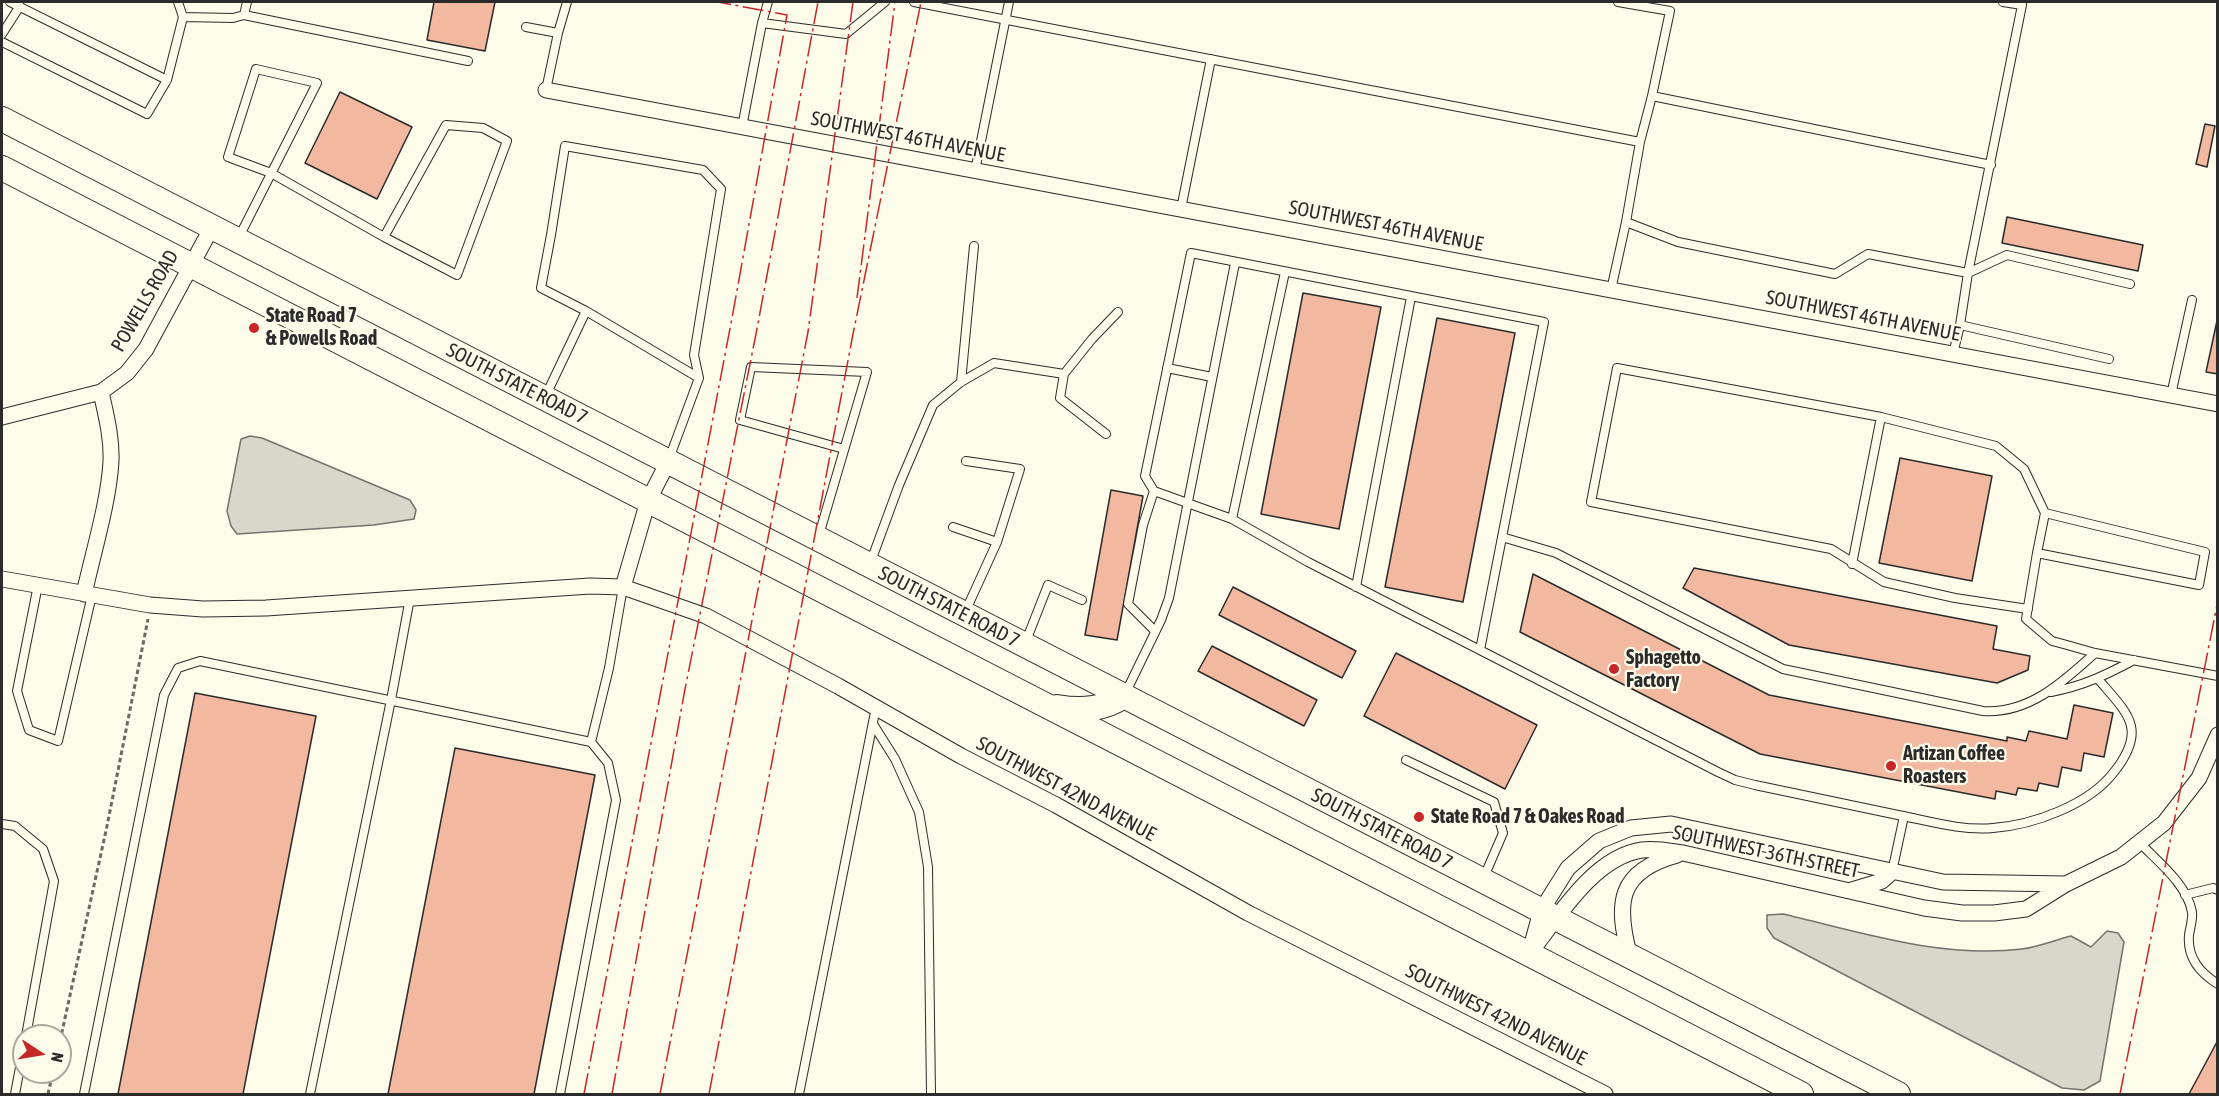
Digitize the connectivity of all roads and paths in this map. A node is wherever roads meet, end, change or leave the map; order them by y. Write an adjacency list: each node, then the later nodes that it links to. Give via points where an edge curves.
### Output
1 (10, 2): 12 (lane)
2 (178, 2): 14 (lane)
3 (247, 2): 13 (lane)
4 (567, 2): 18 (lane)
5 (768, 2): 16 (lane)
6 (885, 2): 16 (lane, via 846,34)
7 (914, 2): 15 (lane)
8 (1009, 2): 15 (lane)
9 (1618, 2): 25 (lane, via 1670,11)
10 (2003, 2): 11 (lane)
11 (2022, 3): 29 (lane)
12 (20, 6): 19 (lane); 23 (lane)
13 (244, 15): 14 (lane); 22 (lane)
14 (183, 16): 23 (lane)
15 (1005, 19): 21 (lane); 31 (lane)
16 (762, 23): 27 (lane)
17 (526, 27): 18 (lane)
18 (558, 33): 24 (lane)
19 (2, 34)
20 (2, 42): 23 (lane, via 147,114)
21 (1211, 59): 28 (lane); 33 (lane)
22 (468, 61)
23 (167, 80)
24 (546, 90): 27 (street, SOUTHWEST 46TH AVENUE)
25 (1652, 96): 28 (lane); 29 (lane)
26 (2, 119): 35 (main road, SOUTH STATE ROAD 7)
27 (742, 127): 31 (street, SOUTHWEST 46TH AVENUE)
28 (1640, 142): 34 (lane)
29 (1991, 165): 42 (lane)
30 (2, 168): 40 (main road)
31 (975, 171): 33 (street, SOUTHWEST 46TH AVENUE)
32 (271, 173): 32 (lane, via 317,83 256,69 228,157); 36 (lane); 37 (lane)
33 (1181, 209): 44 (street, SOUTHWEST 46TH AVENUE)
34 (1626, 222): 42 (lane, via 1678,242 1835,274 1868,254); 44 (lane)
35 (212, 227): 37 (main road, SOUTH STATE ROAD 7); 40 (street, POWELLS ROAD)
36 (384, 237): 36 (lane, via 457,275 507,141 483,128 446,125)
37 (238, 240): 59 (main road, SOUTH STATE ROAD 7)
38 (974, 246): 56 (lane)
39 (1235, 263): 41 (lane); 52 (lane, via 1191,253); 54 (lane)
40 (190, 265): 57 (street, POWELLS ROAD, via 146,349 127,373); 68 (main road)
41 (1285, 272): 45 (lane); 71 (lane)
42 (1968, 273): 43 (lane, via 2007,255); 49 (lane)
43 (2130, 284)
44 (1611, 290): 50 (street, SOUTHWEST 46TH AVENUE)
45 (1411, 297): 73 (lane, via 1544,322); 82 (lane)
46 (2192, 300): 58 (lane)
47 (586, 311): 55 (lane); 55 (lane, via 541,288 565,146 703,170 721,189 694,355); 59 (lane)
48 (1118, 312): 53 (lane)
49 (1960, 325): 50 (lane); 51 (lane)
50 (1953, 354): 58 (street, SOUTHWEST 46TH AVENUE)
51 (2109, 359)
52 (1167, 369): 54 (lane); 67 (lane, via 1145,476)
53 (1064, 374): 56 (lane, via 994,363); 63 (lane, via 1060,398)
54 (1212, 377): 69 (lane)
55 (699, 378): 66 (lane)
56 (961, 382): 78 (lane, via 933,405)
57 (101, 392): 61 (street, POWELLS ROAD); 83 (street, via 111,462)
58 (2172, 395): 60 (street, SOUTHWEST 46TH AVENUE)
59 (544, 398): 66 (main road, SOUTH STATE ROAD 7)
60 (2217, 404)
61 (2, 417)
62 (1881, 417): 70 (lane, via 1996,446 2024,469); 77 (lane); 77 (lane, via 1617,368 1591,502 1831,549)
63 (1106, 434)
64 (844, 449): 64 (lane, via 867,372 751,368 740,420); 74 (lane)
65 (966, 461): 75 (lane, via 1020,470)
66 (668, 462): 68 (street); 74 (main road, SOUTH STATE ROAD 7)
67 (1154, 490): 69 (lane); 89 (lane, via 1128,604)
68 (648, 501): 81 (street); 99 (main road)
69 (1188, 503): 71 (lane); 89 (lane, via 1169,598)
70 (2044, 513): 76 (lane); 76 (lane, via 2205,552 2199,585)
71 (1232, 519): 82 (lane)
72 (953, 527): 75 (lane)
73 (1502, 537): 91 (lane); 96 (lane, via 1556,553 1783,669 1983,711 2005,711)
74 (818, 539): 78 (main road, SOUTH STATE ROAD 7)
75 (997, 542): 88 (lane)
76 (2037, 553): 87 (lane)
77 (1852, 564): 87 (lane, via 1884,582)
78 (869, 566): 88 (main road, SOUTH STATE ROAD 7)
79 (2, 579): 80 (street, SOUTHWEST 42ND AVENUE)
80 (38, 585): 83 (street, SOUTHWEST 42ND AVENUE); 83 (lane, via 17,692 29,730 58,741)
81 (623, 587): 84 (street, SOUTHWEST 42ND AVENUE); 100 (street, SOUTHWEST 42ND AVENUE, via 706,616); 103 (lane)
82 (1356, 587): 91 (lane)
83 (88, 594): 86 (street, SOUTHWEST 42ND AVENUE)
84 (410, 598): 86 (street, SOUTHWEST 42ND AVENUE, via 266,608); 98 (lane)
85 (1082, 600): 90 (lane, via 1048,585)
86 (150, 605): 121 (path)
87 (2028, 609): 92 (lane, via 2026,619 2052,641)
88 (964, 614): 90 (main road, SOUTH STATE ROAD 7)
89 (1155, 631): 97 (lane)
90 (1024, 645): 97 (main road, SOUTH STATE ROAD 7)
91 (1480, 650): 106 (lane, via 1735,780)
92 (2095, 653): 93 (lane); 96 (lane)
93 (2135, 659): 94 (lane); 95 (lane)
94 (2217, 676)
95 (2098, 679): 96 (lane); 106 (lane, via 2131,722 2132,739 2125,758 2109,779 2081,800 2018,825 1991,829 1956,827)
96 (2050, 692)
97 (1124, 696): 99 (main road, via 1111,705 1094,709); 111 (main road, SOUTH STATE ROAD 7)
98 (392, 700): 103 (lane); 122 (lane, via 200,661 178,668 164,695); 123 (lane)
99 (1045, 706): 117 (main road)
100 (876, 707): 101 (lane); 127 (street, SOUTHWEST 42ND AVENUE, via 1248,913)
101 (873, 724): 125 (lane); 126 (lane, via 895,759 919,812 927,867)
102 (2217, 735): 104 (street, SOUTHWEST 36TH STREET)
103 (591, 742): 124 (lane, via 608,764 616,800)
104 (2214, 751): 108 (street, SOUTHWEST 36TH STREET, via 2199,778 2164,823)
105 (1406, 760): 111 (lane, via 1494,802 1503,833)
106 (1904, 816): 110 (lane)
107 (2, 824): 120 (lane, via 15,826 43,849 54,881)
108 (2139, 842): 112 (street, SOUTHWEST 36TH STREET, via 2121,857); 115 (lane, via 2173,876)
109 (1683, 853): 114 (street, SOUTHWEST 36TH STREET); 116 (street, SOUTHWEST 36TH STREET, via 1656,849 1620,858); 118 (street, via 1656,861 1631,881 1622,911)
110 (1892, 872): 112 (street, SOUTHWEST 36TH STREET, via 1943,882); 114 (street, via 1882,881); 116 (street, SOUTHWEST 36TH STREET, via 1671,824 1631,828 1599,841 1568,868)
111 (1483, 881): 116 (main road, SOUTH STATE ROAD 7)
112 (2066, 884): 114 (street, SOUTHWEST 36TH STREET, via 2026,909 1994,914 1924,908)
113 (2217, 890): 115 (lane)
114 (1848, 891)
115 (2185, 895): 119 (lane, via 2193,913 2190,954 2201,973)
116 (1549, 915): 117 (street, SOUTHWEST 36TH STREET); 118 (main road, SOUTH STATE ROAD 7)
117 (1529, 954): 128 (main road)
118 (1630, 957): 129 (main road, SOUTH STATE ROAD 7)
119 (2217, 984)
120 (28, 1024)
121 (64, 1024)
122 (84, 1095)
123 (310, 1095)
124 (560, 1095)
125 (799, 1095)
126 (931, 1095)
127 (1605, 1095)
128 (1801, 1095)
129 (1898, 1095)

